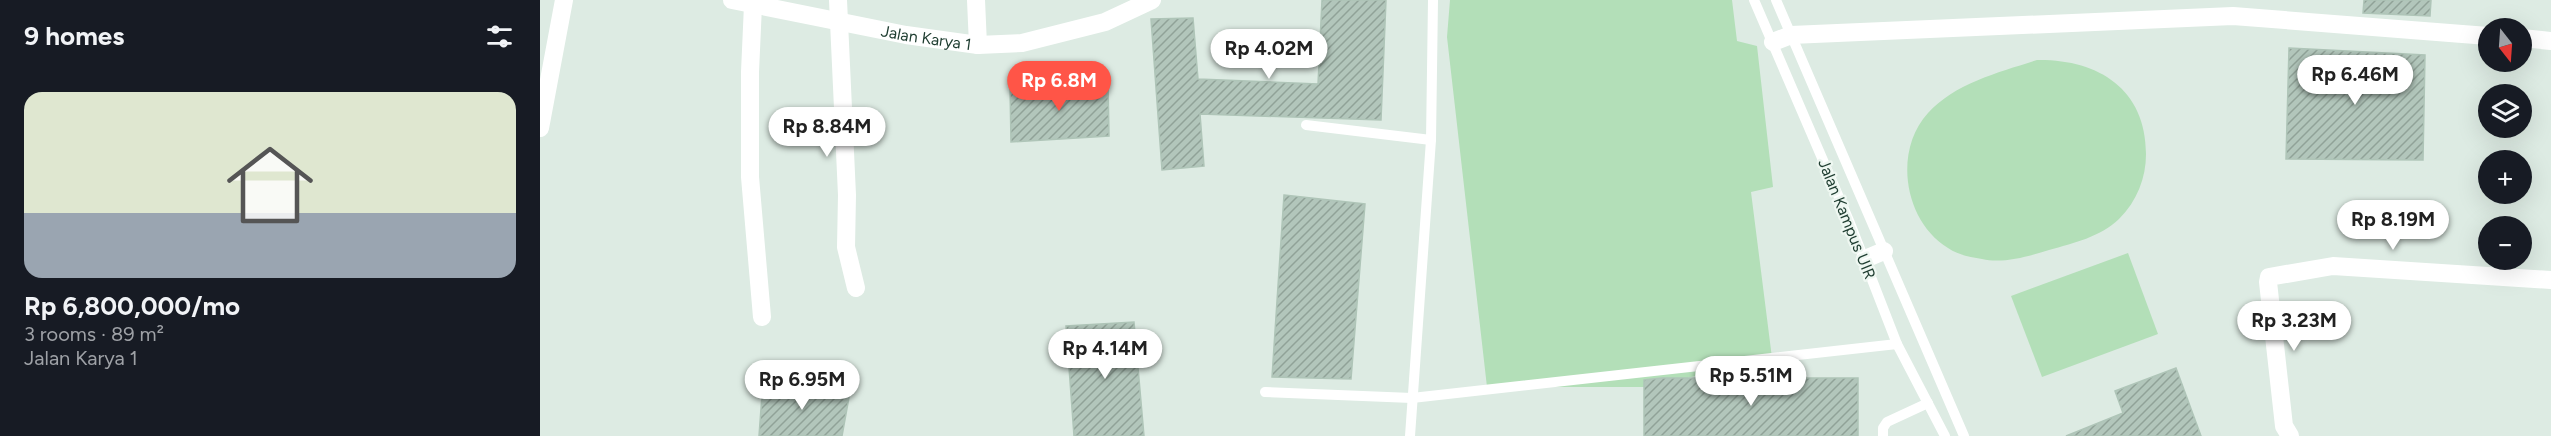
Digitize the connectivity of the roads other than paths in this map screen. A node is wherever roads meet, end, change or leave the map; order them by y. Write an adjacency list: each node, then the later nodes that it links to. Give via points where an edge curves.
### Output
1 (564, 0): 18 (street)
2 (732, 0): 9 (street, Jalan Karya 1)
3 (838, 0): 10 (street)
4 (976, 0): 16 (street)
5 (1152, 0): 16 (street, Jalan Karya 1, via 1105,22 1022,43)
6 (1433, 0): 19 (lane)
7 (1754, 0): 15 (lane, Jalan Kampus UIR)
8 (1776, 0): 11 (lane, Jalan Kampus UIR)
9 (753, 5): 10 (street, Jalan Karya 1); 24 (street, via 750,177)
10 (839, 22): 16 (street, Jalan Karya 1); 23 (street, via 846,247)
11 (1791, 35): 12 (street, via 2232,16); 15 (street); 20 (lane, Jalan Kampus UIR)
12 (2478, 35)
13 (2532, 39): 14 (street)
14 (2551, 41)
15 (1773, 42): 21 (lane, Jalan Kampus UIR)
16 (978, 45)
17 (1306, 125): 19 (lane)
18 (540, 128)
19 (1431, 140): 27 (lane)
20 (1884, 251): 21 (street); 32 (lane, Jalan Kampus UIR)
21 (1865, 260): 25 (lane, Jalan Kampus UIR)
22 (2551, 280): 33 (street, via 2333,266 2269,277 2284,426)
23 (856, 288)
24 (762, 317)
25 (1898, 344): 27 (lane); 28 (lane, Jalan Kampus UIR)
26 (1265, 392): 27 (lane)
27 (1412, 399): 29 (lane)
28 (1928, 403): 30 (lane, via 1887,422); 31 (lane, Jalan Kampus UIR)
29 (1410, 436)
30 (1883, 436)
31 (1945, 436)
32 (1964, 436)
33 (2290, 436)

